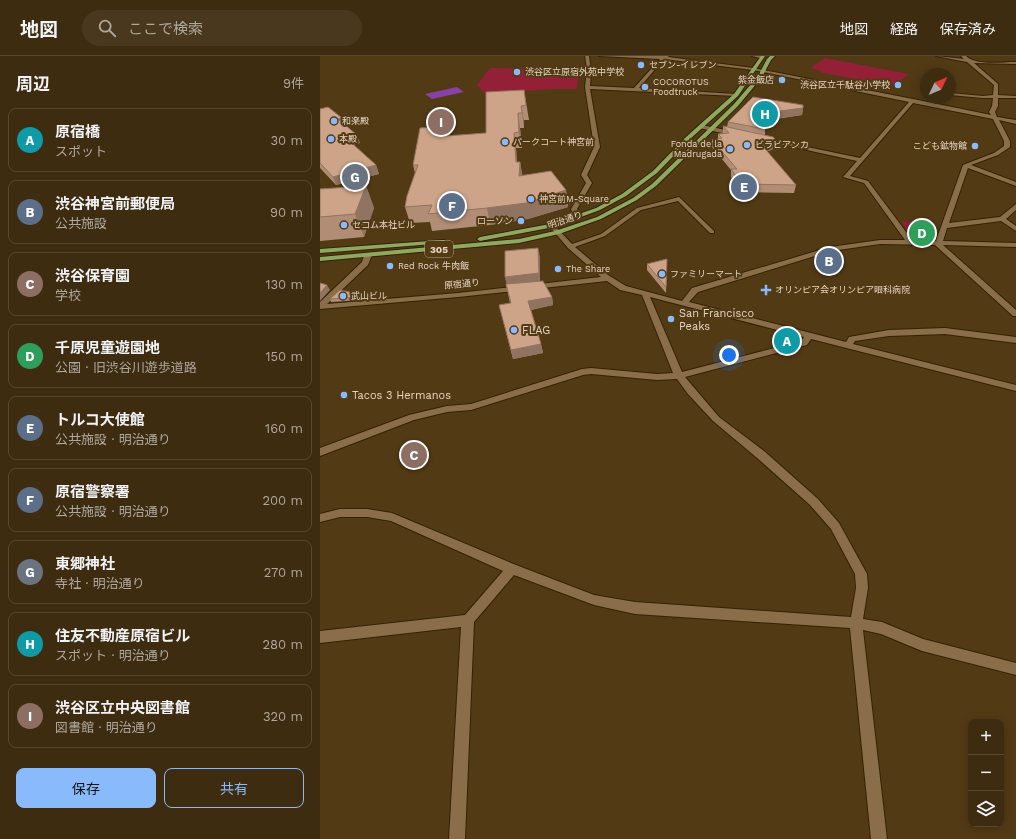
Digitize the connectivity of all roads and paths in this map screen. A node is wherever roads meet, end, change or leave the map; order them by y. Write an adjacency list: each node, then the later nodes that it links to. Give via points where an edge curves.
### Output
1 (587, 56): 14 (street)
2 (601, 56): 8 (street)
3 (754, 56): 9 (street)
4 (773, 56): 13 (main road, 明治通り / 305)
5 (938, 56): 10 (street)
6 (963, 56): 10 (street)
7 (1004, 56): 11 (street)
8 (666, 57): 12 (street); 15 (street)
9 (761, 57): 12 (main road, 明治通り / 305)
10 (970, 62): 11 (street); 18 (street, via 996,85)
11 (1015, 64)
12 (753, 68): 13 (street); 16 (main road, 明治通り / 305)
13 (764, 70): 20 (street); 24 (main road, 明治通り / 305, via 736,105)
14 (587, 87): 15 (street); 33 (street, via 597,147 584,175 589,183 574,209)
15 (636, 89): 16 (street)
16 (736, 95): 23 (main road, 明治通り / 305)
17 (956, 95): 18 (street)
18 (997, 96): 19 (street); 21 (street, via 992,112)
19 (1016, 97)
20 (913, 100): 21 (street, via 944,104); 29 (street)
21 (994, 117): 22 (street); 27 (street, via 1007,141)
22 (1016, 122)
23 (701, 126): 24 (street); 33 (main road, 明治通り / 305, via 639,185 612,202)
24 (712, 129): 25 (street); 39 (main road, 明治通り / 305, via 654,185 634,199 599,218)
25 (745, 136)
26 (760, 139): 29 (street)
27 (1007, 147): 28 (street); 30 (street)
28 (1014, 147)
29 (861, 160): 40 (street, via 846,177 866,182)
30 (966, 165): 31 (street); 36 (street)
31 (1016, 184)
32 (1016, 206): 34 (street)
33 (577, 218): 35 (main road, 明治通り / 305)
34 (1002, 219): 36 (street); 37 (street)
35 (552, 226): 39 (street); 44 (main road, 明治通り / 305, via 478,239)
36 (944, 226): 41 (street)
37 (1016, 229)
38 (712, 232): 43 (street, via 679,199 640,210 603,235)
39 (557, 233): 43 (street); 45 (main road, 明治通り / 305, via 500,244)
40 (910, 242): 41 (street); 49 (street, via 880,242 830,249 695,290)
41 (938, 244): 42 (street); 51 (street)
42 (1016, 246)
43 (570, 247): 47 (street)
44 (320, 251)
45 (368, 255): 46 (main road, 明治通り / 305); 50 (street, via 365,263)
46 (320, 259)
47 (607, 279): 48 (street, via 623,288); 50 (street, 原宿通り)
48 (645, 294): 49 (street); 56 (street)
49 (683, 304): 53 (street)
50 (320, 306)
51 (1013, 308): 52 (street)
52 (1016, 314)
53 (809, 336): 55 (street); 56 (street, via 804,343)
54 (1016, 340): 55 (street, via 945,332 910,332 852,339)
55 (848, 345): 57 (street)
56 (679, 376): 58 (street, via 582,372 471,407 412,417); 62 (street, via 716,419 814,502 835,526 861,574 862,588)
57 (1016, 388)
58 (320, 452)
59 (320, 518): 60 (street, via 340,513 367,513 392,517)
60 (512, 569): 61 (street); 62 (street, via 594,600 635,608)
61 (468, 620): 63 (street); 65 (street)
62 (856, 623): 64 (street, via 882,628 922,645); 66 (street)
63 (320, 637)
64 (1016, 669)
65 (457, 839)
66 (879, 839)

